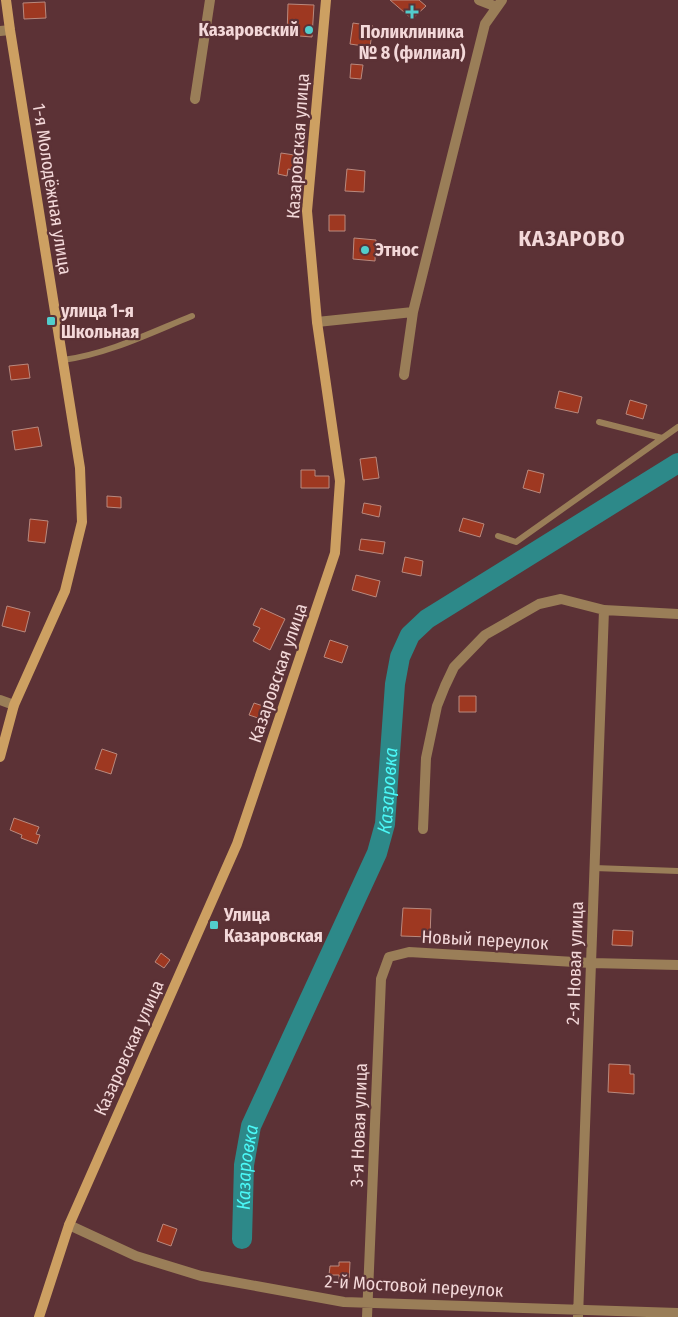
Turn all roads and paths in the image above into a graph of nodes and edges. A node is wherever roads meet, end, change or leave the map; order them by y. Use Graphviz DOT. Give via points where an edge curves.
graph roads {
  1 [pos="6,0"];
  2 [pos="210,0"];
  3 [pos="326,0"];
  4 [pos="479,0"];
  5 [pos="499,4"];
  6 [pos="5,30"];
  7 [pos="195,99"];
  8 [pos="413,312"];
  9 [pos="192,316"];
  10 [pos="317,322"];
  11 [pos="63,360"];
  12 [pos="404,375"];
  13 [pos="599,422"];
  14 [pos="678,428"];
  15 [pos="662,438"];
  16 [pos="498,536"];
  17 [pos="604,610"];
  18 [pos="678,614"];
  19 [pos="0,700"];
  20 [pos="14,705"];
  21 [pos="0,757"];
  22 [pos="423,829"];
  23 [pos="594,868"];
  24 [pos="678,872"];
  25 [pos="409,952"];
  26 [pos="591,962"];
  27 [pos="678,965"];
  28 [pos="69,1226"];
  29 [pos="368,1303"];
  30 [pos="578,1314"];
  31 [pos="678,1314"];
  32 [pos="39,1317"];
  33 [pos="367,1317"];
  1 -- 6 [label="street, 1-я Молодёжная улица"];
  2 -- 7 [label="street"];
  3 -- 10 [label="street, Казаровская улица" via="306,211"];
  4 -- 5 [label="street"];
  5 -- 8 [label="street" via="485,24"];
  6 -- 11 [label="street, 1-я Молодёжная улица"];
  8 -- 10 [label="street"];
  8 -- 12 [label="street"];
  9 -- 11 [label="lane" via="110,349"];
  10 -- 28 [label="street, Казаровская улица" via="340,481 335,553 237,844"];
  11 -- 20 [label="street, 1-я Молодёжная улица" via="80,468 82,522 64,591"];
  13 -- 15 [label="lane"];
  14 -- 15 [label="lane"];
  15 -- 16 [label="lane" via="516,542"];
  17 -- 18 [label="street"];
  17 -- 22 [label="street" via="561,600 539,604 485,635 454,667 437,706 426,758"];
  17 -- 23 [label="street, 2-я Новая улица"];
  19 -- 20 [label="street"];
  20 -- 21 [label="street, 1-я Молодёжная улица"];
  23 -- 24 [label="lane"];
  23 -- 26 [label="street, 2-я Новая улица"];
  25 -- 26 [label="street, Новый переулок"];
  25 -- 29 [label="street, 3-я Новая улица" via="389,957 381,979"];
  26 -- 27 [label="street, Новый переулок"];
  26 -- 30 [label="street, 2-я Новая улица"];
  28 -- 29 [label="street, 2-й Мостовой переулок" via="136,1256 201,1276 344,1302"];
  28 -- 32 [label="street, Казаровская улица"];
  29 -- 30 [label="street, 2-й Мостовой переулок"];
  29 -- 33 [label="street, 3-я Новая улица"];
  30 -- 31 [label="street, 2-й Мостовой переулок"];
}
